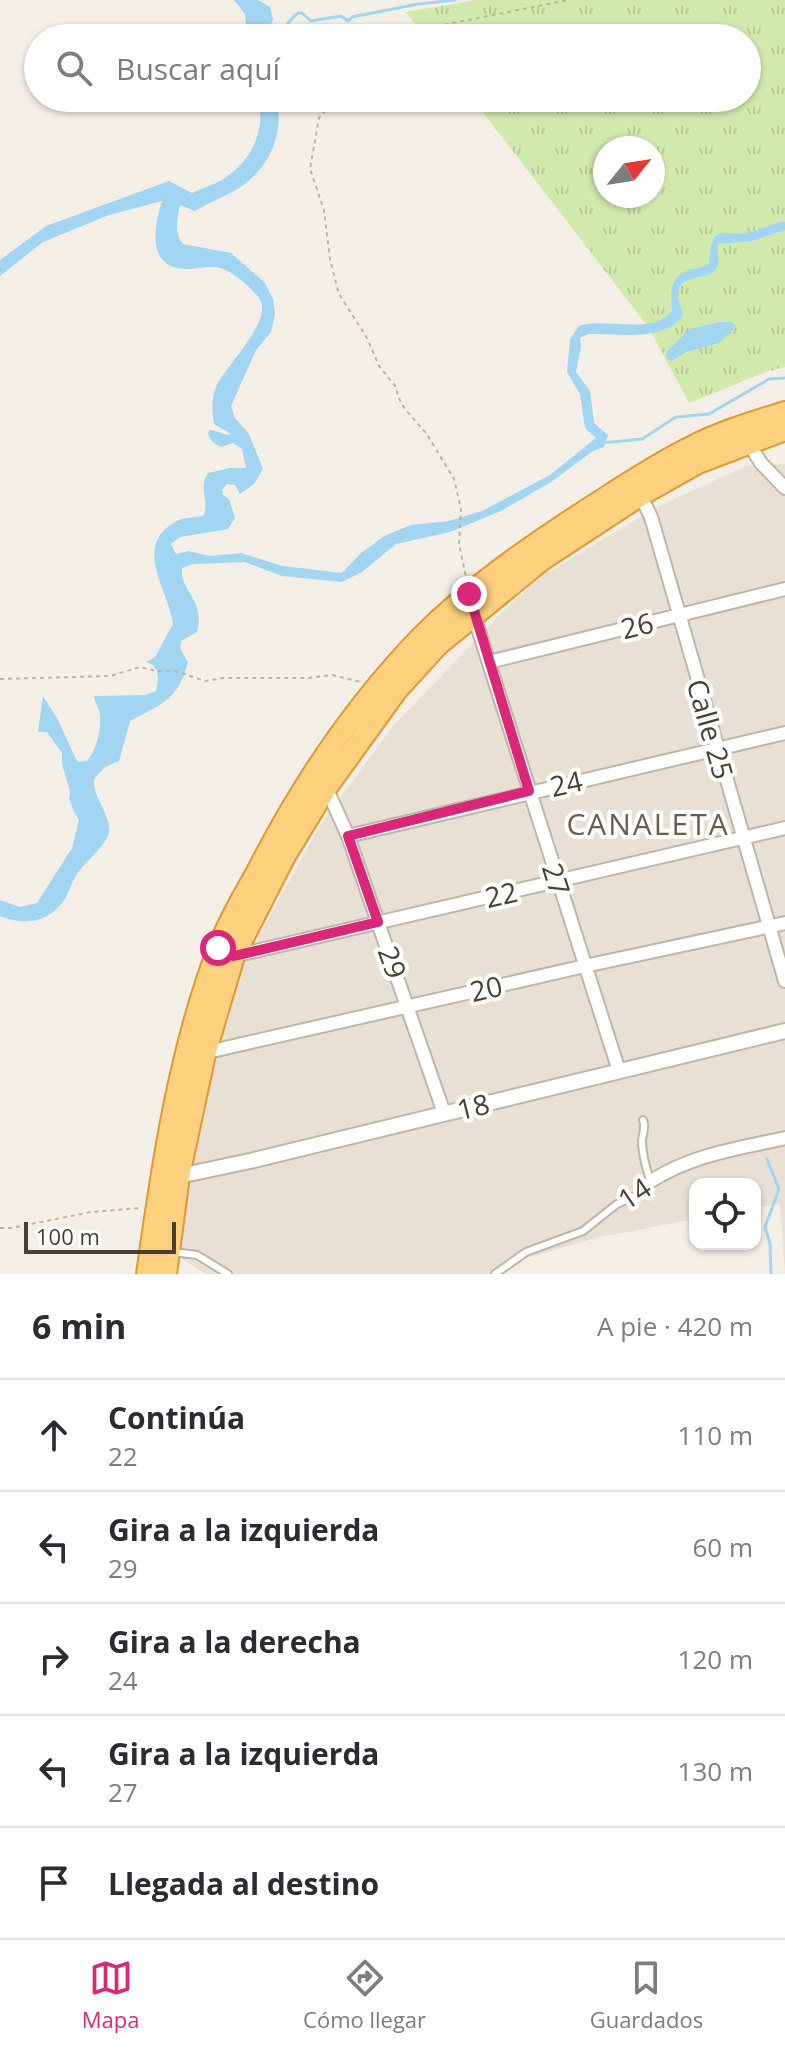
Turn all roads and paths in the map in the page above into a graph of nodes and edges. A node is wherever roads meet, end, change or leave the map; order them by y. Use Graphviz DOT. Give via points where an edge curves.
graph roads {
  1 [pos="568,0"];
  2 [pos="448,24"];
  3 [pos="324,112"];
  4 [pos="785,412"];
  5 [pos="785,430"];
  6 [pos="744,434"];
  7 [pos="636,488"];
  8 [pos="785,488"];
  9 [pos="785,589"];
  10 [pos="471,604"];
  11 [pos="679,615"];
  12 [pos="489,662"];
  13 [pos="0,679"];
  14 [pos="369,682"];
  15 [pos="785,733"];
  16 [pos="717,748"];
  17 [pos="320,781"];
  18 [pos="529,791"];
  19 [pos="785,828"];
  20 [pos="348,836"];
  21 [pos="742,837"];
  22 [pos="558,880"];
  23 [pos="378,922"];
  24 [pos="785,923"];
  25 [pos="769,927"];
  26 [pos="226,952"];
  27 [pos="585,966"];
  28 [pos="785,981"];
  29 [pos="408,1005"];
  30 [pos="785,1031"];
  31 [pos="197,1052"];
  32 [pos="619,1071"];
  33 [pos="444,1113"];
  34 [pos="643,1120"];
  35 [pos="785,1138"];
  36 [pos="170,1175"];
  37 [pos="651,1181"];
  38 [pos="150,1206"];
  39 [pos="0,1228"];
  40 [pos="168,1251"];
  41 [pos="147,1274"];
  42 [pos="166,1274"];
  43 [pos="228,1274"];
  44 [pos="495,1274"];
  1 -- 2 [label="path"];
  3 -- 10 [label="path" via="310,169 324,210 339,294 405,409 454,479"];
  4 -- 6 [label="highway"];
  5 -- 6 [label="highway"];
  6 -- 7 [label="highway" via="691,446"];
  6 -- 8 [label="street"];
  7 -- 10 [label="highway" via="528,549"];
  7 -- 11 [label="street, Calle 25" via="651,517"];
  9 -- 11 [label="street, 26"];
  10 -- 12 [label="street, 27"];
  10 -- 17 [label="highway" via="423,635 386,677"];
  11 -- 12 [label="street, 26"];
  11 -- 16 [label="street, Calle 25"];
  12 -- 18 [label="street, 27"];
  13 -- 14 [label="path" via="110,676 135,668 175,671 205,681 332,675"];
  15 -- 16 [label="street, 24"];
  16 -- 18 [label="street, 24"];
  16 -- 21 [label="street, Calle 25"];
  17 -- 20 [label="street, 29"];
  17 -- 26 [label="highway" via="273,841"];
  18 -- 20 [label="street, 24"];
  18 -- 22 [label="street, 27"];
  19 -- 21 [label="street, 22"];
  20 -- 23 [label="street, 29"];
  21 -- 22 [label="street, 22"];
  21 -- 25 [label="street, Calle 25"];
  22 -- 23 [label="street, 22"];
  22 -- 27 [label="street, 27"];
  23 -- 26 [label="street, 22"];
  23 -- 29 [label="street, 29"];
  24 -- 25 [label="street, 20"];
  25 -- 27 [label="street, 20"];
  25 -- 28 [label="street, Calle 25"];
  26 -- 31 [label="highway"];
  27 -- 29 [label="street, 20"];
  27 -- 32 [label="street, 27"];
  29 -- 31 [label="street, 20"];
  29 -- 33 [label="street, 29"];
  30 -- 32 [label="street, 18"];
  31 -- 36 [label="highway"];
  32 -- 33 [label="street, 18"];
  33 -- 36 [label="street, 18"];
  34 -- 37 [label="lane"];
  35 -- 37 [label="street, 14" via="677,1165"];
  36 -- 40 [label="highway"];
  36 -- 41 [label="highway"];
  37 -- 44 [label="lane, 14" via="644,1192 617,1204 583,1231 526,1252"];
  38 -- 39 [label="path"];
  40 -- 42 [label="highway"];
  40 -- 43 [label="lane" via="197,1255"];
}
